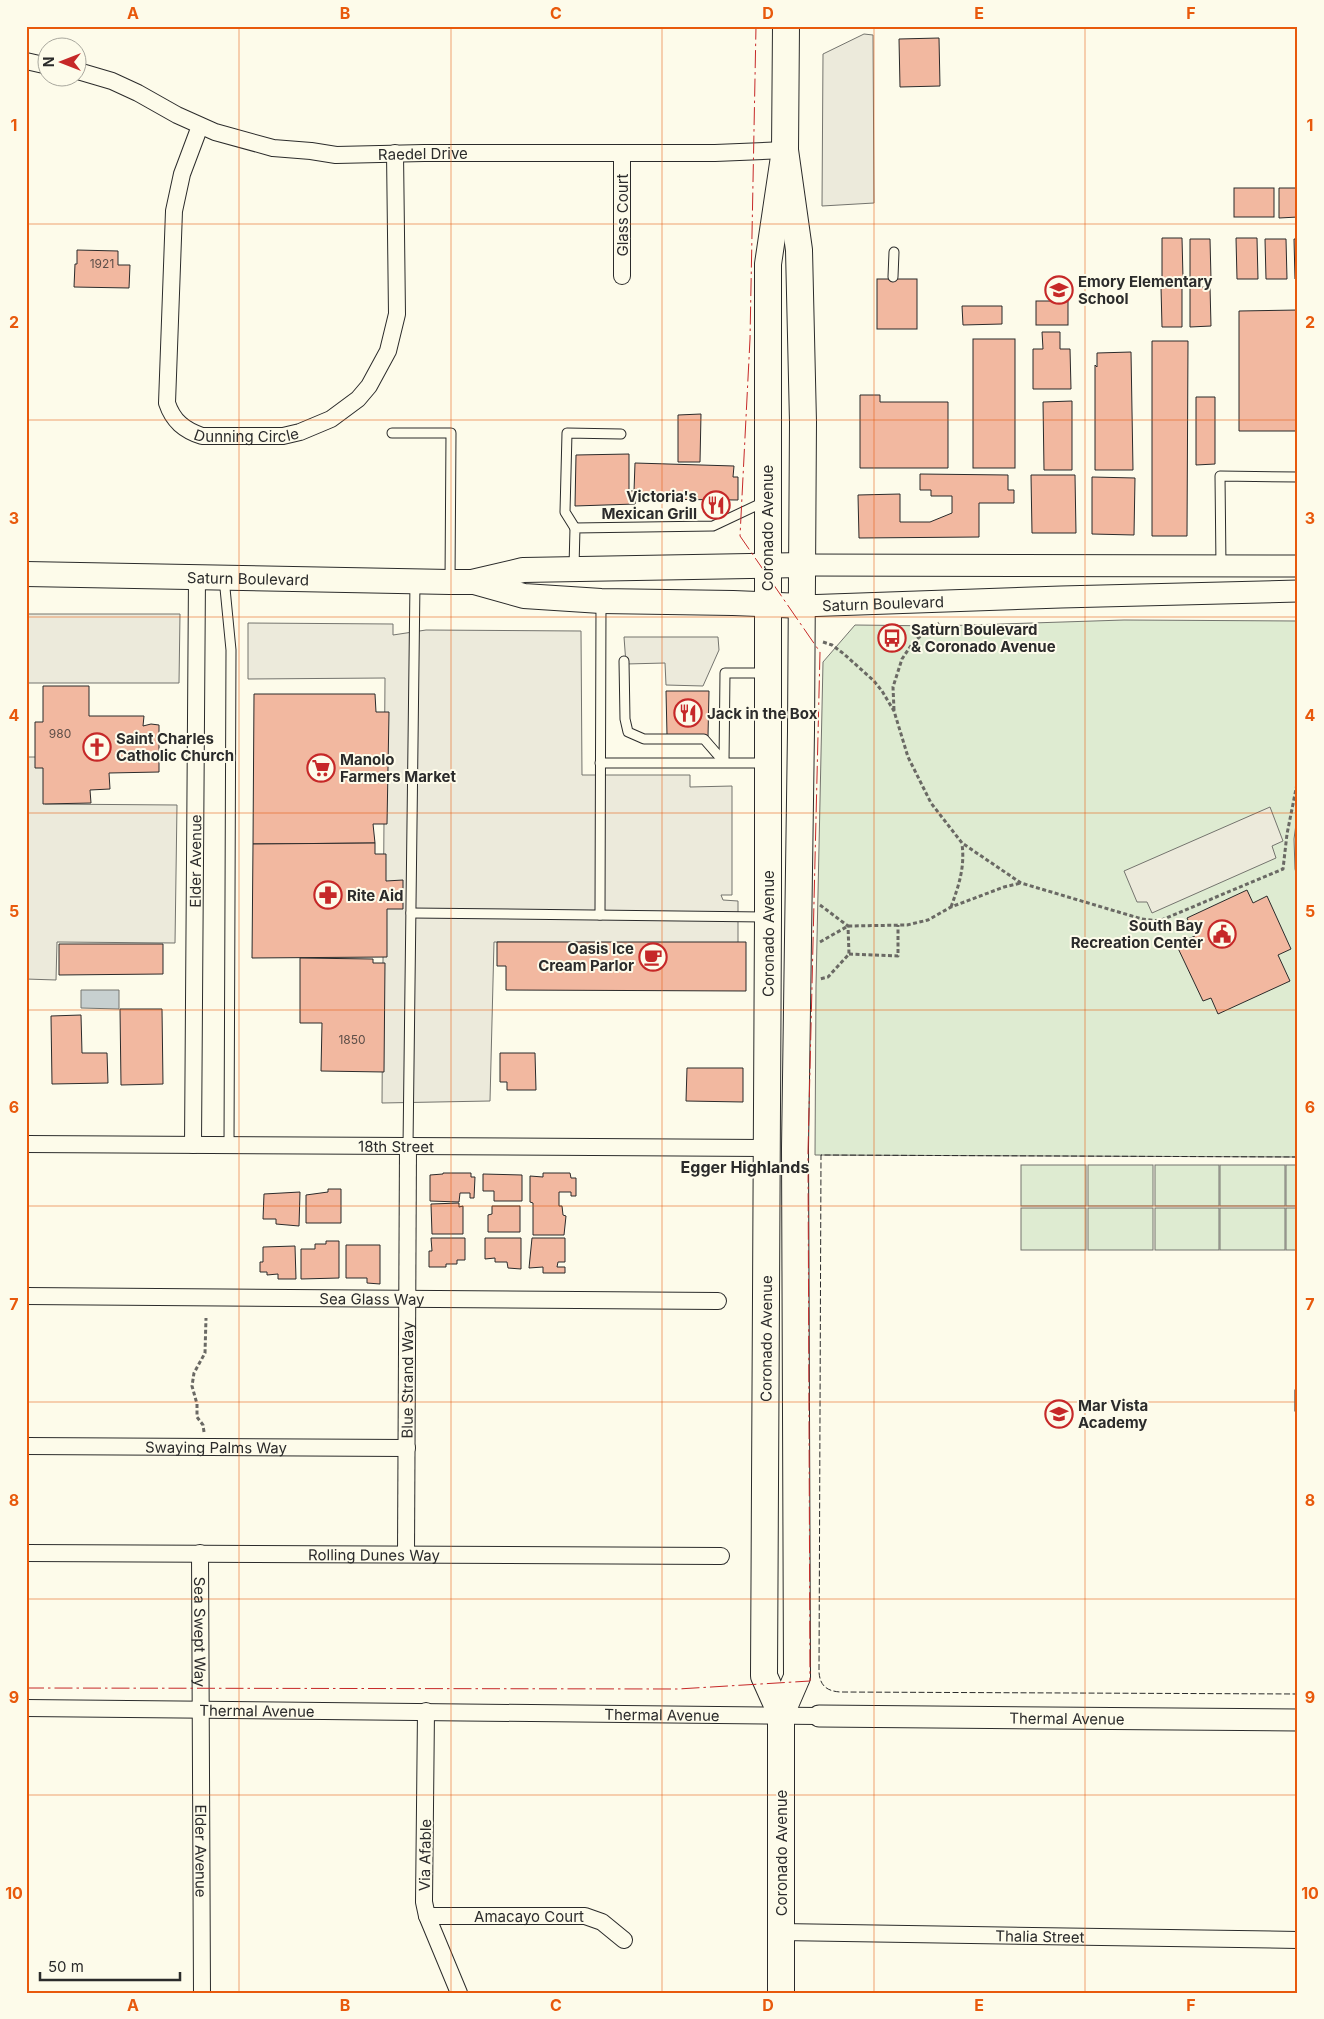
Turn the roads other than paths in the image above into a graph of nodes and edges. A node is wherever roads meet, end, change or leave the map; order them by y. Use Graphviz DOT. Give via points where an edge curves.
graph roads {
  1 [pos="786,26"];
  2 [pos="88,74"];
  3 [pos="200,126"];
  4 [pos="785,150"];
  5 [pos="395,154"];
  6 [pos="622,154"];
  7 [pos="894,252"];
  8 [pos="622,276"];
  9 [pos="893,277"];
  10 [pos="392,433"];
  11 [pos="621,434"];
  12 [pos="1298,477"];
  13 [pos="768,500"];
  14 [pos="575,528"];
  15 [pos="768,565"];
  16 [pos="803,565"];
  17 [pos="1221,566"];
  18 [pos="1298,566"];
  19 [pos="574,569"];
  20 [pos="26,574"];
  21 [pos="197,577"];
  22 [pos="224,577"];
  23 [pos="416,582"];
  24 [pos="461,582"];
  25 [pos="1298,591"];
  26 [pos="601,601"];
  27 [pos="767,604"];
  28 [pos="802,606"];
  29 [pos="624,661"];
  30 [pos="767,673"];
  31 [pos="724,762"];
  32 [pos="768,762"];
  33 [pos="600,763"];
  34 [pos="411,913"];
  35 [pos="600,915"];
  36 [pos="768,917"];
  37 [pos="26,1144"];
  38 [pos="193,1145"];
  39 [pos="229,1145"];
  40 [pos="408,1146"];
  41 [pos="766,1148"];
  42 [pos="795,1148"];
  43 [pos="26,1296"];
  44 [pos="407,1298"];
  45 [pos="718,1301"];
  46 [pos="26,1446"];
  47 [pos="407,1448"];
  48 [pos="26,1553"];
  49 [pos="200,1554"];
  50 [pos="406,1554"];
  51 [pos="721,1556"];
  52 [pos="26,1708"];
  53 [pos="201,1709"];
  54 [pos="426,1711"];
  55 [pos="781,1714"];
  56 [pos="819,1716"];
  57 [pos="1298,1720"];
  58 [pos="427,1916"];
  59 [pos="781,1932"];
  60 [pos="624,1940"];
  61 [pos="1298,1940"];
  62 [pos="202,1993"];
  63 [pos="459,1993"];
  64 [pos="781,1993"];
  1 -- 4 [label="main road, Coronado Avenue"];
  2 -- 3 [label="street, Raedel Drive" via="138,93"];
  3 -- 5 [label="street, Raedel Drive" via="244,142 273,148 336,155"];
  3 -- 5 [label="street, Dunning Circle" via="182,174 174,211 167,402 181,426 202,436 283,436 300,432 331,419 358,399 369,386 388,351 397,314"];
  4 -- 6 [label="street, Raedel Drive"];
  4 -- 13 [label="main road, Coronado Avenue" via="768,264"];
  4 -- 16 [label="main road, Coronado Avenue" via="799,250"];
  5 -- 6 [label="street, Raedel Drive"];
  6 -- 8 [label="street, Glass Court"];
  7 -- 9 [label="lane"];
  10 -- 24 [label="lane" via="451,433"];
  11 -- 14 [label="lane" via="567,434 565,512"];
  12 -- 17 [label="lane" via="1220,476"];
  13 -- 14 [label="lane" via="713,526"];
  13 -- 15 [label="main road, Coronado Avenue"];
  14 -- 19 [label="lane"];
  15 -- 16 [label="main road, Saturn Boulevard"];
  15 -- 19 [label="main road, Saturn Boulevard"];
  15 -- 27 [label="main road, Coronado Avenue"];
  16 -- 17 [label="street, Saturn Boulevard"];
  16 -- 28 [label="main road, Coronado Avenue"];
  17 -- 18 [label="street, Saturn Boulevard"];
  19 -- 24 [label="main road, Saturn Boulevard" via="523,570"];
  20 -- 21 [label="main road, Saturn Boulevard"];
  21 -- 22 [label="main road, Saturn Boulevard"];
  21 -- 38 [label="street, Elder Avenue"];
  22 -- 23 [label="main road, Saturn Boulevard"];
  22 -- 39 [label="lane" via="231,650"];
  23 -- 24 [label="main road, Saturn Boulevard"];
  23 -- 34 [label="lane"];
  24 -- 26 [label="main road, Saturn Boulevard" via="524,596"];
  25 -- 28 [label="street, Saturn Boulevard"];
  26 -- 27 [label="main road, Saturn Boulevard"];
  26 -- 33 [label="lane"];
  27 -- 28 [label="main road, Saturn Boulevard"];
  27 -- 30 [label="main road, Coronado Avenue"];
  28 -- 42 [label="main road, Coronado Avenue"];
  29 -- 31 [label="lane" via="628,732 644,739 704,739"];
  30 -- 31 [label="lane" via="725,673"];
  30 -- 32 [label="main road, Coronado Avenue"];
  31 -- 32 [label="lane"];
  31 -- 33 [label="lane"];
  32 -- 36 [label="main road, Coronado Avenue"];
  33 -- 35 [label="lane"];
  34 -- 35 [label="lane"];
  34 -- 40 [label="lane"];
  35 -- 36 [label="lane"];
  36 -- 41 [label="main road, Coronado Avenue"];
  37 -- 38 [label="street, 18th Street"];
  38 -- 39 [label="street, 18th Street"];
  39 -- 40 [label="street, 18th Street"];
  40 -- 41 [label="street, 18th Street"];
  40 -- 44 [label="street, Blue Strand Way"];
  41 -- 42 [label="main road"];
  41 -- 55 [label="main road, Coronado Avenue" via="764,1676"];
  42 -- 55 [label="main road, Coronado Avenue" via="797,1677"];
  43 -- 44 [label="street, Sea Glass Way"];
  44 -- 45 [label="street, Sea Glass Way"];
  44 -- 47 [label="street, Blue Strand Way"];
  46 -- 47 [label="street, Swaying Palms Way"];
  47 -- 50 [label="street, Blue Strand Way"];
  48 -- 49 [label="street, Rolling Dunes Way"];
  49 -- 50 [label="street, Rolling Dunes Way"];
  49 -- 53 [label="street, Sea Swept Way"];
  50 -- 51 [label="street, Rolling Dunes Way"];
  52 -- 53 [label="street, Thermal Avenue"];
  53 -- 54 [label="street, Thermal Avenue"];
  53 -- 62 [label="street, Elder Avenue"];
  54 -- 55 [label="street, Thermal Avenue"];
  54 -- 58 [label="street, Via Afable" via="424,1902"];
  55 -- 56 [label="street, Thermal Avenue"];
  55 -- 59 [label="main road, Coronado Avenue"];
  56 -- 57 [label="street, Thermal Avenue"];
  58 -- 60 [label="street, Amacayo Court" via="585,1916 602,1922"];
  58 -- 63 [label="street, Via Afable"];
  59 -- 61 [label="street, Thalia Street"];
  59 -- 64 [label="main road, Coronado Avenue"];
}
